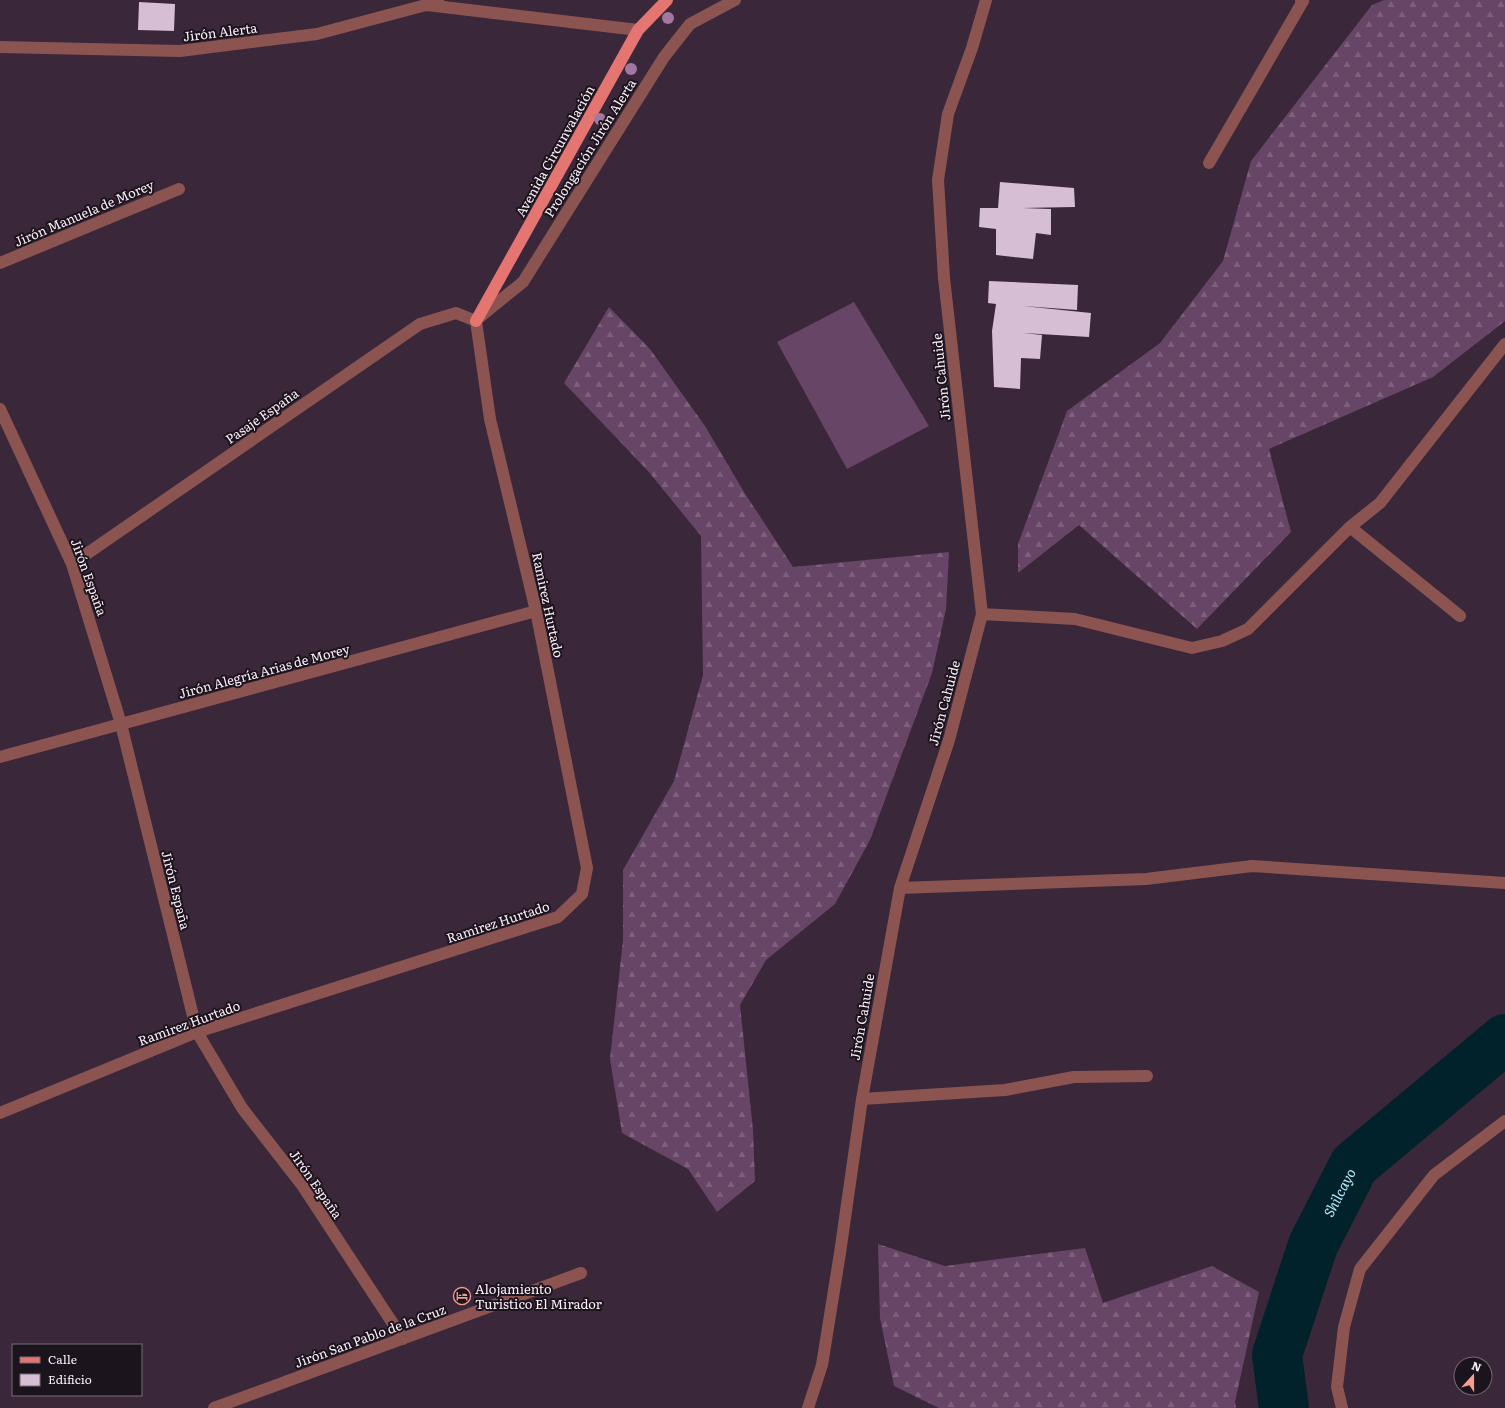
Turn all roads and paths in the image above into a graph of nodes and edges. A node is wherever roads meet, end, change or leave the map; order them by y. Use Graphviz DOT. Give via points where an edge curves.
graph roads {
  1 [pos="438,0"];
  2 [pos="667,0"];
  3 [pos="735,0"];
  4 [pos="986,0"];
  5 [pos="1303,0"];
  6 [pos="426,5"];
  7 [pos="638,30"];
  8 [pos="0,47"];
  9 [pos="1209,163"];
  10 [pos="179,189"];
  11 [pos="0,263"];
  12 [pos="476,321"];
  13 [pos="1505,344"];
  14 [pos="0,409"];
  15 [pos="1350,527"];
  16 [pos="72,564"];
  17 [pos="536,611"];
  18 [pos="982,614"];
  19 [pos="1460,616"];
  20 [pos="122,724"];
  21 [pos="0,757"];
  22 [pos="1505,883"];
  23 [pos="900,888"];
  24 [pos="197,1032"];
  25 [pos="1147,1076"];
  26 [pos="862,1099"];
  27 [pos="0,1113"];
  28 [pos="1505,1121"];
  29 [pos="581,1273"];
  30 [pos="403,1339"];
  31 [pos="214,1408"];
  32 [pos="808,1408"];
  33 [pos="1342,1408"];
  1 -- 6 [label="street, Jirón Alerta"];
  2 -- 7 [label="main road, Avenida Circunvalación"];
  3 -- 12 [label="street, Prolongación Jirón Alerta" via="690,24 681,35 664,57 523,282"];
  4 -- 18 [label="street, Jirón Cahuide" via="948,114 938,180 944,278"];
  5 -- 9 [label="street"];
  6 -- 7 [label="street"];
  6 -- 8 [label="street, Jirón Alerta" via="316,34 180,51"];
  7 -- 12 [label="main road, Avenida Circunvalación"];
  10 -- 11 [label="street, Jirón Manuela de Morey"];
  12 -- 16 [label="street, Pasaje España" via="456,313 420,324"];
  12 -- 17 [label="street, Ramirez Hurtado" via="490,419"];
  13 -- 15 [label="street" via="1380,503"];
  14 -- 16 [label="street, Jirón España"];
  15 -- 18 [label="street" via="1248,629 1222,641 1192,648 1075,619"];
  15 -- 19 [label="street"];
  16 -- 20 [label="street, Jirón España"];
  17 -- 20 [label="street, Jirón Alegría Arias de Morey"];
  17 -- 24 [label="street, Ramirez Hurtado" via="587,868 582,894 558,917"];
  18 -- 23 [label="street, Jirón Cahuide" via="948,740"];
  20 -- 21 [label="street, Jirón Alegría Arias de Morey"];
  20 -- 24 [label="street, Jirón España"];
  22 -- 23 [label="street" via="1252,866 1146,879"];
  23 -- 26 [label="street, Jirón Cahuide"];
  24 -- 27 [label="street, Ramirez Hurtado"];
  24 -- 30 [label="street, Jirón España" via="242,1108 302,1185"];
  25 -- 26 [label="street" via="1074,1077 1005,1090"];
  26 -- 32 [label="street, Jirón Cahuide" via="822,1365"];
  28 -- 33 [label="street" via="1434,1175 1360,1269 1344,1327 1338,1388"];
  29 -- 30 [label="street, Jirón San Pablo de la Cruz"];
  30 -- 31 [label="street, Jirón San Pablo de la Cruz"];
}
